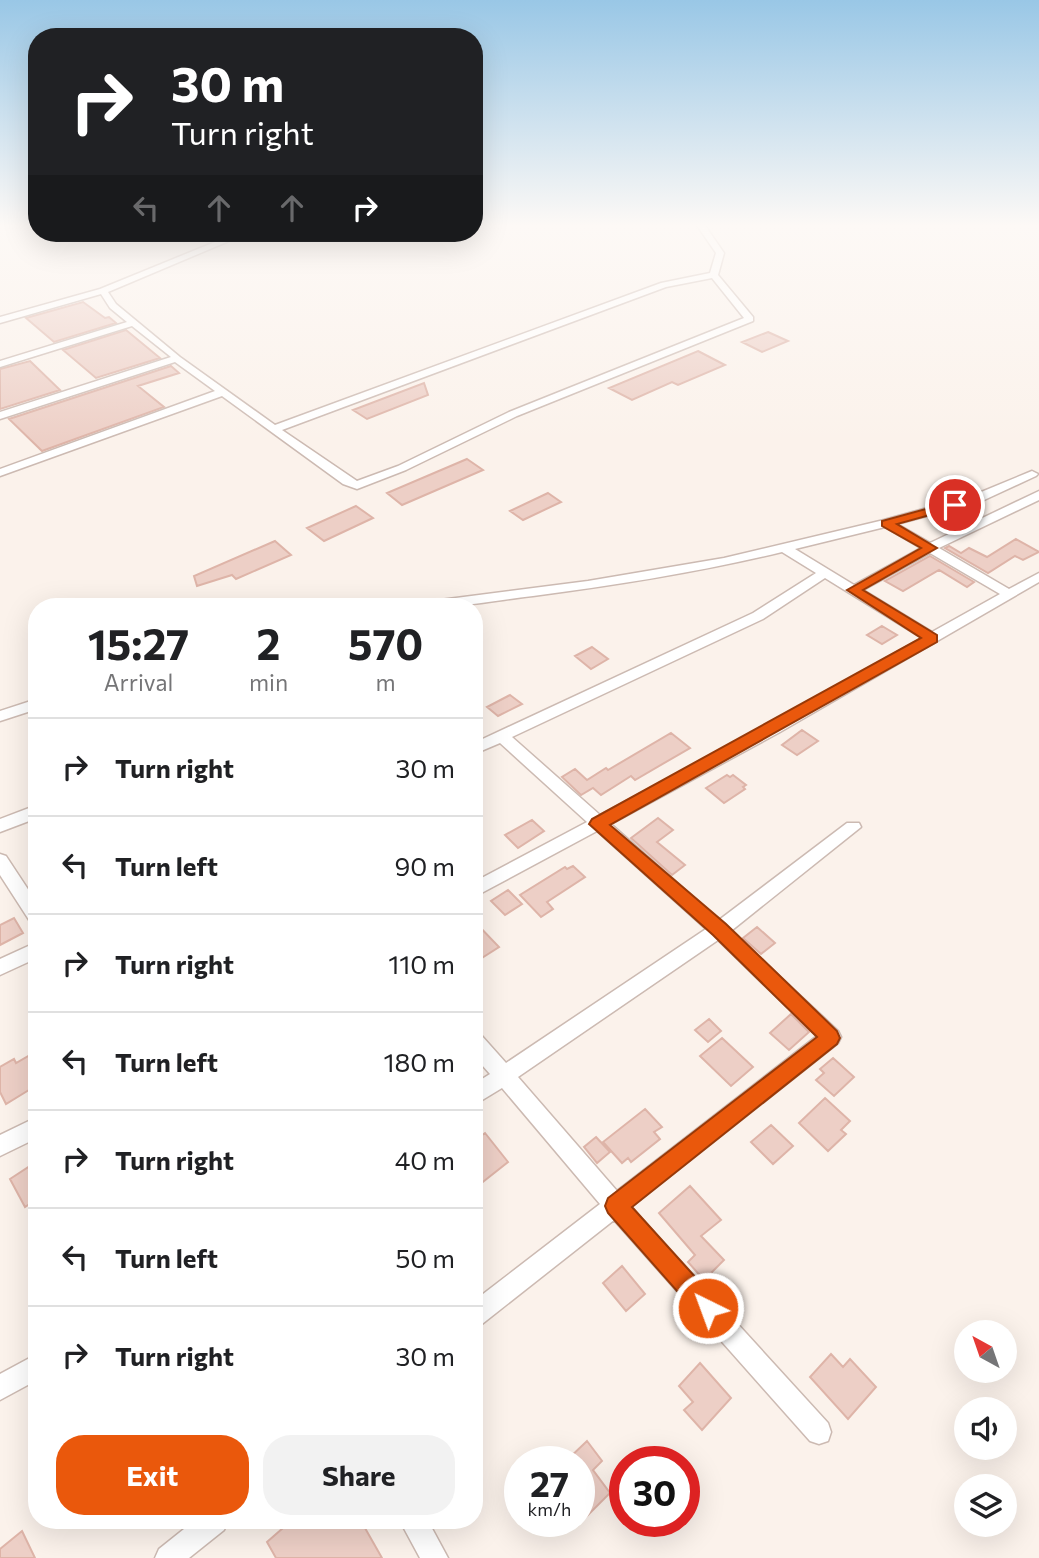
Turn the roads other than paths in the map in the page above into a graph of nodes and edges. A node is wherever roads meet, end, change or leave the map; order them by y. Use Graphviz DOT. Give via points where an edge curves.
graph roads {
  1 [pos="83,297"];
  2 [pos="107,297"];
  3 [pos="632,297"];
  4 [pos="732,297"];
  5 [pos="0,320"];
  6 [pos="132,323"];
  7 [pos="176,358"];
  8 [pos="0,363"];
  9 [pos="223,392"];
  10 [pos="0,416"];
  11 [pos="276,428"];
  12 [pos="0,473"];
  13 [pos="1032,474"];
  14 [pos="1039,495"];
  15 [pos="887,523"];
  16 [pos="783,547"];
  17 [pos="930,548"];
  18 [pos="825,573"];
  19 [pos="1039,577"];
  20 [pos="853,590"];
  21 [pos="1009,594"];
  22 [pos="483,599"];
  23 [pos="932,638"];
  24 [pos="28,707"];
  25 [pos="0,716"];
  26 [pos="501,736"];
  27 [pos="483,745"];
  28 [pos="28,815"];
  29 [pos="597,824"];
  30 [pos="0,826"];
  31 [pos="853,827"];
  32 [pos="0,861"];
  33 [pos="483,885"];
  34 [pos="28,904"];
  35 [pos="719,930"];
  36 [pos="28,954"];
  37 [pos="0,967"];
  38 [pos="483,1051"];
  39 [pos="505,1077"];
  40 [pos="483,1090"];
  41 [pos="28,1132"];
  42 [pos="0,1146"];
  43 [pos="616,1206"];
  44 [pos="483,1309"];
  45 [pos="28,1371"];
  46 [pos="0,1388"];
  47 [pos="818,1432"];
  48 [pos="205,1529"];
  49 [pos="418,1529"];
  50 [pos="168,1558"];
  51 [pos="435,1558"];
  1 -- 5 [label="street"];
  2 -- 6 [label="street"];
  3 -- 11 [label="street"];
  4 -- 11 [label="street" via="750,319 513,414 357,485"];
  6 -- 7 [label="street"];
  6 -- 8 [label="street"];
  7 -- 9 [label="street"];
  7 -- 10 [label="street"];
  9 -- 11 [label="street"];
  9 -- 12 [label="street"];
  13 -- 15 [label="street" via="978,498"];
  14 -- 17 [label="street"];
  15 -- 16 [label="street"];
  15 -- 17 [label="street"];
  16 -- 18 [label="street"];
  16 -- 22 [label="street" via="724,562"];
  17 -- 20 [label="street"];
  17 -- 21 [label="street"];
  18 -- 20 [label="street"];
  18 -- 26 [label="street" via="758,616"];
  19 -- 21 [label="street"];
  20 -- 23 [label="street"];
  21 -- 23 [label="street"];
  23 -- 29 [label="street"];
  24 -- 25 [label="street"];
  26 -- 27 [label="street"];
  26 -- 29 [label="street"];
  28 -- 30 [label="street"];
  29 -- 33 [label="street"];
  29 -- 35 [label="street"];
  31 -- 35 [label="street"];
  32 -- 34 [label="street"];
  35 -- 39 [label="street"];
  35 -- 43 [label="street" via="831,1038"];
  36 -- 37 [label="street"];
  38 -- 39 [label="street"];
  39 -- 40 [label="street"];
  39 -- 43 [label="street"];
  41 -- 42 [label="street"];
  43 -- 44 [label="street"];
  43 -- 47 [label="street"];
  45 -- 46 [label="street"];
  48 -- 50 [label="street"];
  49 -- 51 [label="street"];
}
